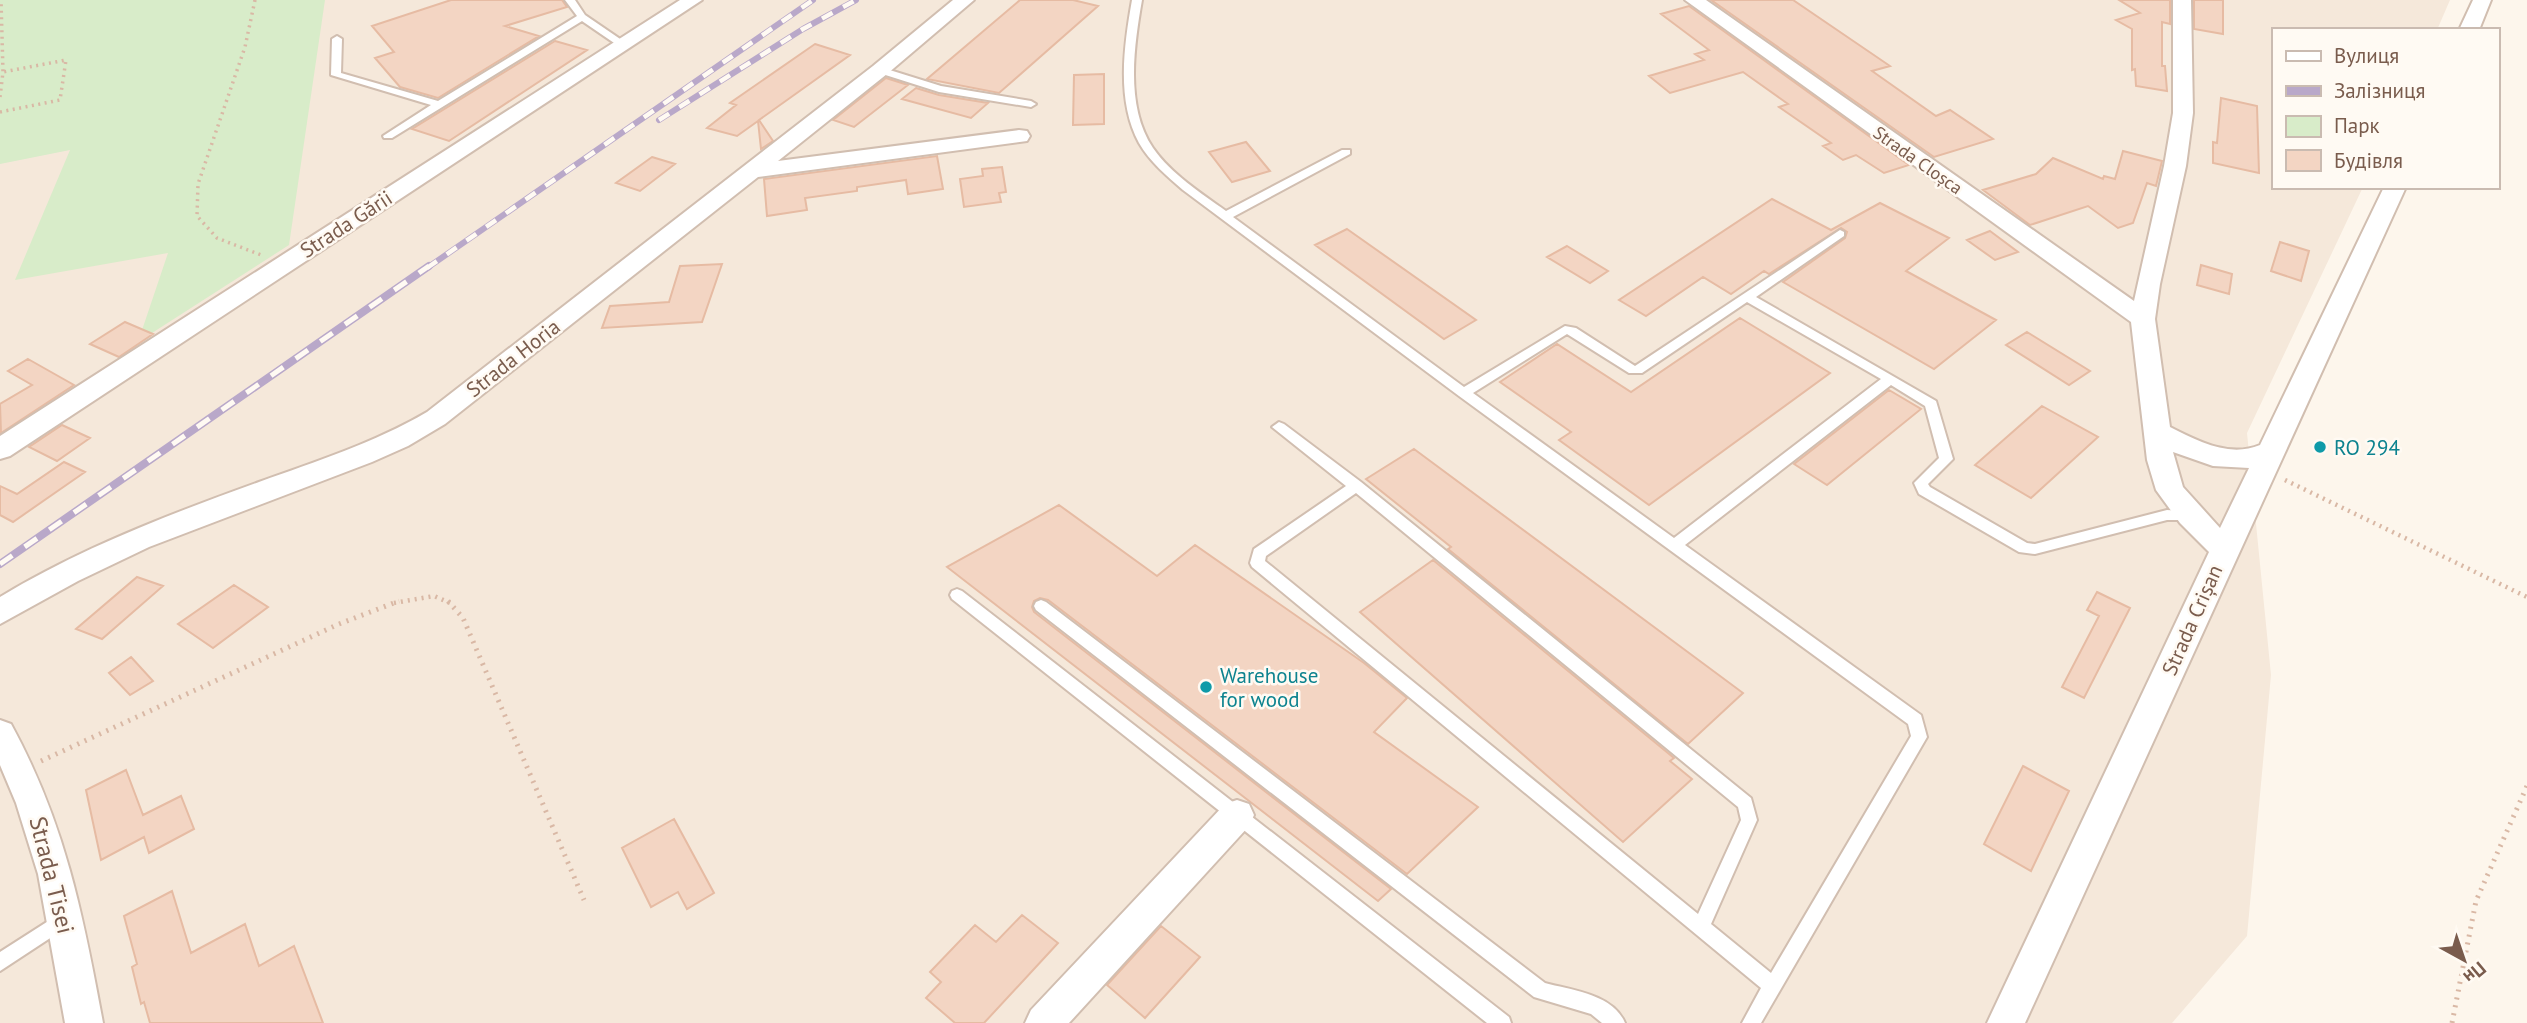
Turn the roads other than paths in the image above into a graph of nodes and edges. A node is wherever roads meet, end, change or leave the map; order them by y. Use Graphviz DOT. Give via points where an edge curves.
graph roads {
  1 [pos="570,0"];
  2 [pos="693,0"];
  3 [pos="965,0"];
  4 [pos="1137,0"];
  5 [pos="1695,0"];
  6 [pos="2182,0"];
  7 [pos="2482,0"];
  8 [pos="582,17"];
  9 [pos="2470,28"];
  10 [pos="337,39"];
  11 [pos="622,45"];
  12 [pos="880,70"];
  13 [pos="439,104"];
  14 [pos="1031,104"];
  15 [pos="388,136"];
  16 [pos="1019,136"];
  17 [pos="1346,152"];
  18 [pos="749,172"];
  19 [pos="2394,189"];
  20 [pos="1226,216"];
  21 [pos="1840,234"];
  22 [pos="1747,297"];
  23 [pos="2143,319"];
  24 [pos="1889,379"];
  25 [pos="1464,393"];
  26 [pos="1279,427"];
  27 [pos="2157,432"];
  28 [pos="0,449"];
  29 [pos="2267,461"];
  30 [pos="1356,486"];
  31 [pos="2190,516"];
  32 [pos="1674,546"];
  33 [pos="2224,550"];
  34 [pos="957,595"];
  35 [pos="1041,606"];
  36 [pos="0,612"];
  37 [pos="0,734"];
  38 [pos="1237,815"];
  39 [pos="65,918"];
  40 [pos="1701,927"];
  41 [pos="0,962"];
  42 [pos="1773,986"];
  43 [pos="84,1023"];
  44 [pos="1044,1023"];
  45 [pos="1502,1023"];
  46 [pos="1616,1023"];
  47 [pos="1751,1023"];
  48 [pos="2006,1023"];
  1 -- 8 [label="lane"];
  2 -- 11 [label="street, Strada Gării"];
  3 -- 12 [label="street, Strada Horia"];
  4 -- 20 [label="lane" via="1131,98 1141,136 1157,161"];
  5 -- 23 [label="street, Strada Cloșca"];
  6 -- 23 [label="street, Strada Crișan" via="2183,113"];
  7 -- 9 [label="street"];
  8 -- 11 [label="lane"];
  8 -- 13 [label="lane"];
  10 -- 13 [label="lane" via="336,75"];
  11 -- 28 [label="street, Strada Gării"];
  12 -- 14 [label="lane" via="939,89"];
  12 -- 18 [label="street, Strada Horia"];
  13 -- 15 [label="lane"];
  16 -- 18 [label="street"];
  17 -- 20 [label="lane"];
  18 -- 36 [label="street, Strada Horia" via="409,436 141,539 73,570"];
  19 -- 29 [label="street"];
  20 -- 25 [label="lane"];
  21 -- 22 [label="lane"];
  22 -- 24 [label="lane"];
  22 -- 25 [label="lane" via="1638,370 1565,330"];
  23 -- 27 [label="street, Strada Crișan"];
  24 -- 31 [label="lane" via="1931,404 1946,459 1922,483 1924,490 2024,548 2167,515"];
  24 -- 32 [label="lane"];
  25 -- 32 [label="lane"];
  26 -- 30 [label="lane"];
  27 -- 29 [label="street" via="2184,446 2240,462"];
  27 -- 31 [label="street, Strada Crișan" via="2170,490"];
  29 -- 33 [label="street"];
  30 -- 40 [label="lane" via="1745,803 1749,820"];
  30 -- 40 [label="lane" via="1259,553 1257,563"];
  31 -- 33 [label="street, Strada Crișan"];
  32 -- 42 [label="lane" via="1897,705 1915,720 1919,737"];
  33 -- 48 [label="street, Strada Crișan"];
  34 -- 38 [label="lane"];
  35 -- 46 [label="lane" via="1540,990 1595,1006"];
  37 -- 39 [label="street, Strada Tisei" via="22,770 48,841"];
  38 -- 44 [label="street"];
  38 -- 45 [label="lane"];
  39 -- 41 [label="lane"];
  39 -- 43 [label="street, Strada Tisei"];
  40 -- 42 [label="lane"];
  42 -- 47 [label="lane"];
}
